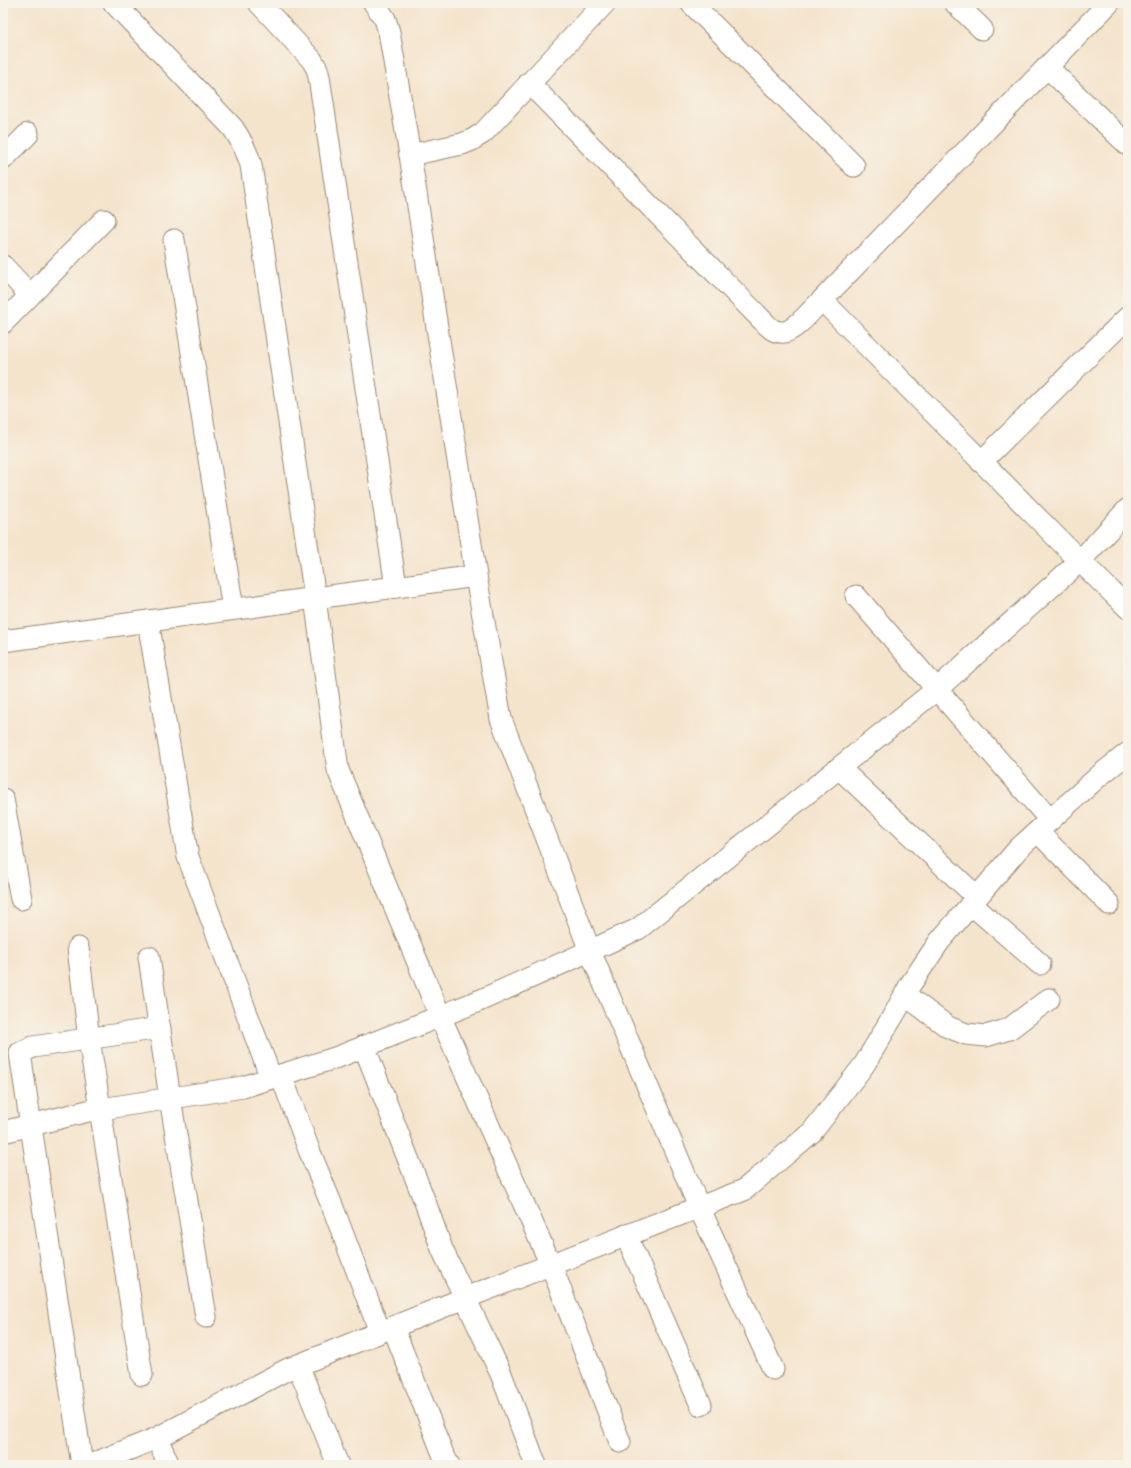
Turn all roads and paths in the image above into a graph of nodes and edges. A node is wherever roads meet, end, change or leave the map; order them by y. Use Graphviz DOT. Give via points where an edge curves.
graph roads {
  1 [pos="114,3"];
  2 [pos="259,3"];
  3 [pos="374,3"];
  4 [pos="605,3"];
  5 [pos="692,3"];
  6 [pos="955,3"];
  7 [pos="1109,3"];
  8 [pos="982,29"];
  9 [pos="1048,67"];
  10 [pos="529,83"];
  11 [pos="28,134"];
  12 [pos="1128,145"];
  13 [pos="410,155"];
  14 [pos="3,159"];
  15 [pos="854,166"];
  16 [pos="104,220"];
  17 [pos="174,240"];
  18 [pos="3,266"];
  19 [pos="30,295"];
  20 [pos="822,300"];
  21 [pos="1128,316"];
  22 [pos="3,323"];
  23 [pos="981,462"];
  24 [pos="1128,508"];
  25 [pos="1080,561"];
  26 [pos="476,576"];
  27 [pos="396,587"];
  28 [pos="856,596"];
  29 [pos="315,598"];
  30 [pos="1128,608"];
  31 [pos="234,609"];
  32 [pos="148,621"];
  33 [pos="3,641"];
  34 [pos="936,690"];
  35 [pos="1128,753"];
  36 [pos="839,768"];
  37 [pos="3,798"];
  38 [pos="1044,826"];
  39 [pos="21,899"];
  40 [pos="974,901"];
  41 [pos="1109,904"];
  42 [pos="78,948"];
  43 [pos="590,951"];
  44 [pos="149,957"];
  45 [pos="1040,964"];
  46 [pos="904,994"];
  47 [pos="1049,999"];
  48 [pos="440,1016"];
  49 [pos="160,1028"];
  50 [pos="89,1039"];
  51 [pos="364,1046"];
  52 [pos="276,1076"];
  53 [pos="170,1098"];
  54 [pos="100,1109"];
  55 [pos="31,1126"];
  56 [pos="3,1132"];
  57 [pos="699,1207"];
  58 [pos="626,1235"];
  59 [pos="551,1265"];
  60 [pos="465,1298"];
  61 [pos="206,1317"];
  62 [pos="387,1330"];
  63 [pos="298,1365"];
  64 [pos="773,1369"];
  65 [pos="142,1375"];
  66 [pos="700,1405"];
  67 [pos="157,1438"];
  68 [pos="620,1442"];
  69 [pos="82,1465"];
  70 [pos="90,1465"];
  71 [pos="169,1465"];
  72 [pos="338,1465"];
  73 [pos="449,1465"];
  74 [pos="536,1465"];
  1 -- 29 [label="street" via="233,128 247,152"];
  2 -- 27 [label="street" via="317,68"];
  3 -- 13 [label="street" via="385,19 389,32"];
  4 -- 10 [label="street"];
  5 -- 15 [label="street"];
  6 -- 8 [label="street"];
  7 -- 9 [label="street"];
  9 -- 12 [label="street"];
  9 -- 20 [label="street"];
  10 -- 13 [label="street" via="483,133 472,140"];
  10 -- 20 [label="street" via="773,330 784,332 795,327"];
  11 -- 14 [label="street"];
  13 -- 26 [label="street"];
  16 -- 19 [label="street"];
  17 -- 31 [label="street"];
  18 -- 19 [label="street"];
  19 -- 22 [label="street"];
  20 -- 23 [label="street"];
  21 -- 23 [label="street"];
  23 -- 25 [label="street"];
  24 -- 25 [label="street"];
  25 -- 30 [label="street"];
  25 -- 34 [label="street"];
  26 -- 27 [label="street"];
  26 -- 43 [label="street" via="501,719"];
  27 -- 29 [label="street"];
  28 -- 34 [label="street"];
  29 -- 31 [label="street"];
  29 -- 48 [label="street" via="338,770"];
  31 -- 32 [label="street"];
  32 -- 33 [label="street"];
  32 -- 52 [label="street" via="188,857"];
  34 -- 36 [label="street"];
  34 -- 38 [label="street"];
  35 -- 38 [label="street"];
  36 -- 40 [label="street"];
  36 -- 43 [label="street" via="638,929"];
  37 -- 39 [label="street"];
  38 -- 40 [label="street" via="1018,849"];
  38 -- 41 [label="street"];
  40 -- 45 [label="street"];
  40 -- 46 [label="street" via="939,942"];
  42 -- 50 [label="street"];
  43 -- 48 [label="street"];
  43 -- 57 [label="street"];
  44 -- 49 [label="street"];
  46 -- 47 [label="street" via="948,1027 966,1034 986,1036 1009,1029"];
  46 -- 57 [label="street" via="864,1064 812,1132 744,1190"];
  48 -- 51 [label="street"];
  48 -- 59 [label="street"];
  49 -- 50 [label="street"];
  49 -- 53 [label="street"];
  50 -- 54 [label="street"];
  50 -- 55 [label="street" via="33,1047 20,1053"];
  51 -- 52 [label="street" via="338,1057"];
  51 -- 60 [label="street" via="442,1249"];
  52 -- 53 [label="street" via="243,1087"];
  52 -- 62 [label="street"];
  53 -- 54 [label="street"];
  53 -- 61 [label="street"];
  54 -- 55 [label="street"];
  54 -- 65 [label="street"];
  55 -- 56 [label="street"];
  55 -- 69 [label="street"];
  57 -- 58 [label="street"];
  57 -- 64 [label="street"];
  58 -- 59 [label="street"];
  58 -- 66 [label="street"];
  59 -- 60 [label="street"];
  59 -- 68 [label="street"];
  60 -- 62 [label="street"];
  60 -- 74 [label="street" via="501,1374"];
  62 -- 63 [label="street"];
  62 -- 73 [label="street"];
  63 -- 67 [label="street"];
  63 -- 72 [label="street"];
  67 -- 70 [label="street"];
  67 -- 71 [label="street"];
}
